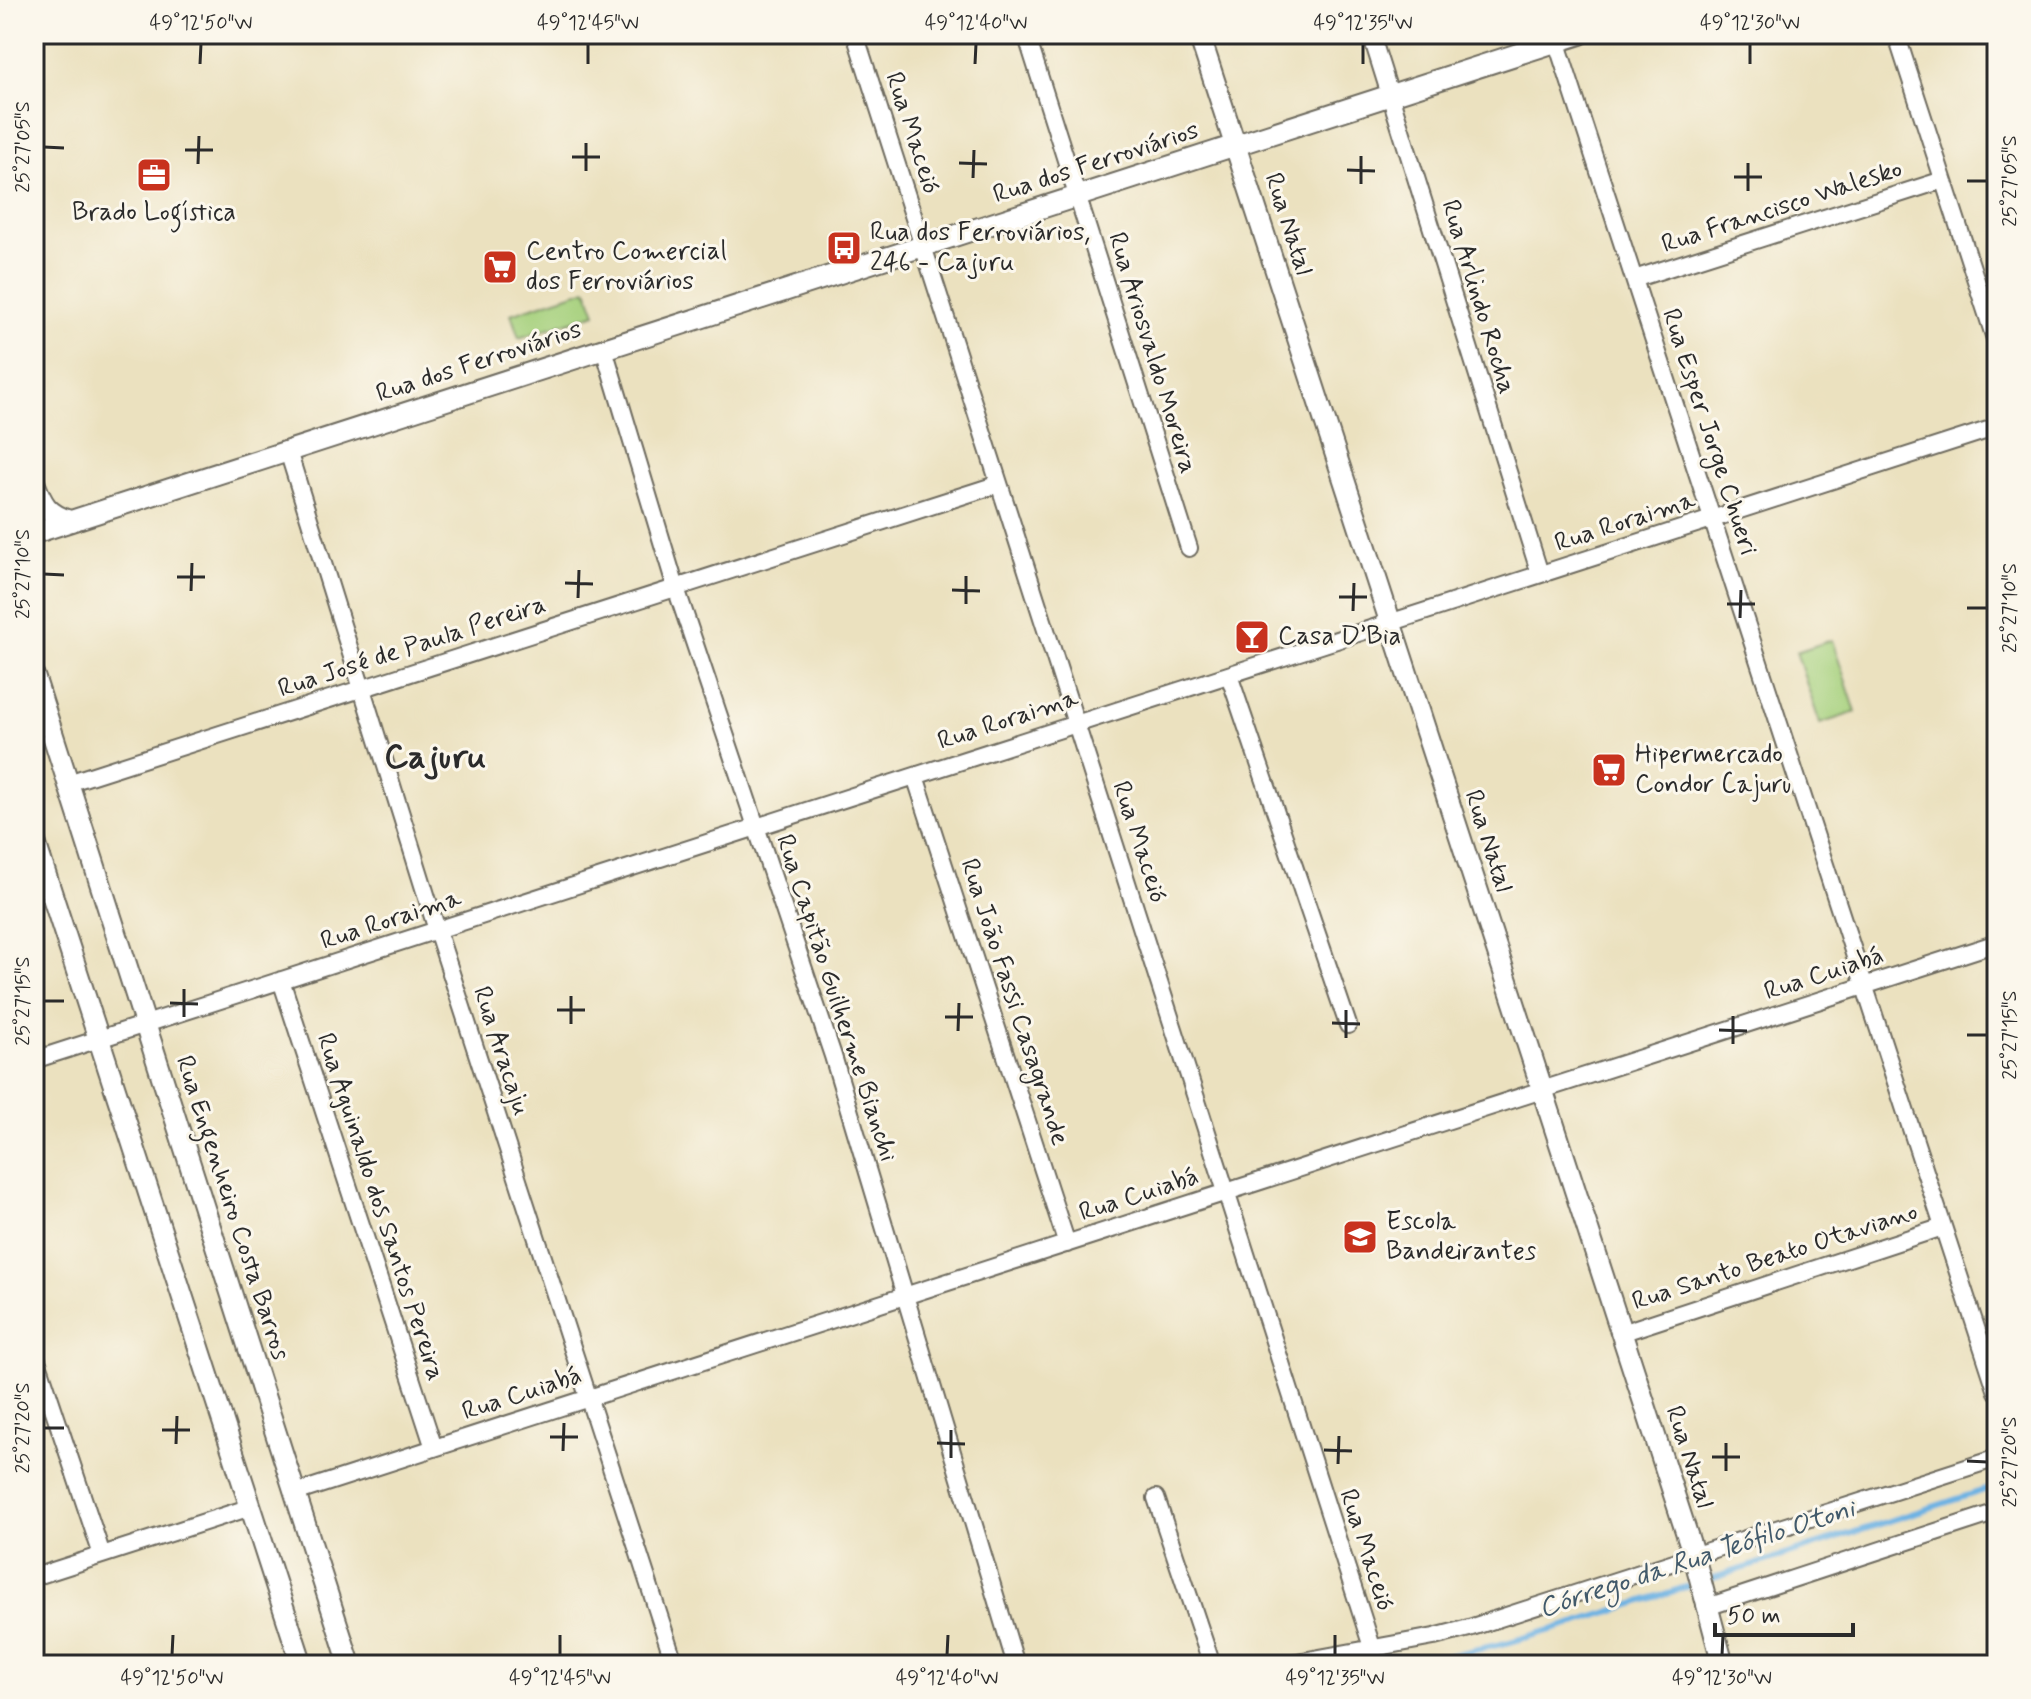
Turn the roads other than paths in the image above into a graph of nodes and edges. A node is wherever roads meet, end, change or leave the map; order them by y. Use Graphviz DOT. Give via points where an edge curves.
graph roads {
  1 [pos="855,34"];
  2 [pos="1026,34"];
  3 [pos="1199,34"];
  4 [pos="1371,34"];
  5 [pos="1580,34"];
  6 [pos="1896,34"];
  7 [pos="1555,38"];
  8 [pos="1390,95"];
  9 [pos="1235,145"];
  10 [pos="1943,180"];
  11 [pos="1078,196"];
  12 [pos="923,246"];
  13 [pos="1634,279"];
  14 [pos="1997,345"];
  15 [pos="604,349"];
  16 [pos="1997,427"];
  17 [pos="288,451"];
  18 [pos="34,482"];
  19 [pos="999,484"];
  20 [pos="1712,519"];
  21 [pos="70,521"];
  22 [pos="34,533"];
  23 [pos="1189,548"];
  24 [pos="1540,574"];
  25 [pos="676,588"];
  26 [pos="1390,622"];
  27 [pos="1229,675"];
  28 [pos="34,676"];
  29 [pos="361,689"];
  30 [pos="1076,724"];
  31 [pos="915,776"];
  32 [pos="68,783"];
  33 [pos="755,828"];
  34 [pos="34,839"];
  35 [pos="437,930"];
  36 [pos="1997,943"];
  37 [pos="281,980"];
  38 [pos="1865,986"];
  39 [pos="146,1024"];
  40 [pos="1348,1025"];
  41 [pos="100,1039"];
  42 [pos="34,1060"];
  43 [pos="1542,1090"];
  44 [pos="1226,1192"];
  45 [pos="1943,1227"];
  46 [pos="1067,1244"];
  47 [pos="906,1296"];
  48 [pos="1621,1333"];
  49 [pos="34,1351"];
  50 [pos="1997,1392"];
  51 [pos="587,1399"];
  52 [pos="434,1448"];
  53 [pos="1997,1458"];
  54 [pos="295,1493"];
  55 [pos="1156,1498"];
  56 [pos="251,1507"];
  57 [pos="1997,1512"];
  58 [pos="102,1555"];
  59 [pos="1694,1556"];
  60 [pos="34,1577"];
  61 [pos="1707,1607"];
  62 [pos="1372,1647"];
  63 [pos="302,1665"];
  64 [pos="350,1665"];
  65 [pos="675,1665"];
  66 [pos="1016,1665"];
  67 [pos="1212,1665"];
  68 [pos="1281,1665"];
  69 [pos="1374,1665"];
  70 [pos="1723,1665"];
  1 -- 12 [label="street, Rua Maceió"];
  2 -- 11 [label="street, Rua Ariosvaldo Moreira"];
  3 -- 9 [label="street, Rua Natal"];
  4 -- 8 [label="street, Rua Arlindo Rocha"];
  5 -- 7 [label="street, Rua dos Ferroviários"];
  6 -- 10 [label="street"];
  7 -- 8 [label="street, Rua dos Ferroviários"];
  7 -- 13 [label="street, Rua Esper Jorge Chueri"];
  8 -- 9 [label="street, Rua dos Ferroviários"];
  8 -- 24 [label="street, Rua Arlindo Rocha"];
  9 -- 11 [label="street, Rua dos Ferroviários"];
  9 -- 26 [label="street, Rua Natal"];
  10 -- 13 [label="street, Rua Francisco Walesko"];
  10 -- 14 [label="street"];
  11 -- 12 [label="street, Rua dos Ferroviários"];
  11 -- 23 [label="street, Rua Ariosvaldo Moreira"];
  12 -- 15 [label="street, Rua dos Ferroviários"];
  12 -- 19 [label="street, Rua Maceió"];
  13 -- 20 [label="street, Rua Esper Jorge Chueri"];
  15 -- 17 [label="street, Rua dos Ferroviários"];
  15 -- 25 [label="street, Rua Capitão Guilherme Bianchi"];
  16 -- 20 [label="street, Rua Roraima"];
  17 -- 21 [label="street, Rua dos Ferroviários"];
  17 -- 29 [label="street, Rua Aracaju"];
  18 -- 21 [label="street" via="47,512"];
  19 -- 25 [label="street, Rua José de Paula Pereira"];
  19 -- 30 [label="street, Rua Maceió"];
  20 -- 24 [label="street, Rua Roraima"];
  20 -- 38 [label="street, Rua Esper Jorge Chueri"];
  21 -- 22 [label="street, Rua dos Ferroviários"];
  24 -- 26 [label="street, Rua Roraima"];
  25 -- 29 [label="street, Rua José de Paula Pereira"];
  25 -- 33 [label="street, Rua Capitão Guilherme Bianchi"];
  26 -- 27 [label="street, Rua Roraima"];
  26 -- 43 [label="street, Rua Natal"];
  27 -- 30 [label="street, Rua Roraima"];
  27 -- 40 [label="street"];
  28 -- 32 [label="street, Rua Engenheiro Costa Barros"];
  29 -- 32 [label="street, Rua José de Paula Pereira"];
  29 -- 35 [label="street, Rua Aracaju"];
  30 -- 31 [label="street, Rua Roraima"];
  30 -- 44 [label="street, Rua Maceió"];
  31 -- 33 [label="street, Rua Roraima"];
  31 -- 46 [label="street, Rua João Fassi Casagrande"];
  32 -- 39 [label="street, Rua Engenheiro Costa Barros"];
  33 -- 35 [label="street, Rua Roraima"];
  33 -- 47 [label="street, Rua Capitão Guilherme Bianchi" via="833,1056"];
  34 -- 41 [label="street"];
  35 -- 37 [label="street, Rua Roraima"];
  35 -- 51 [label="street, Rua Aracaju"];
  36 -- 38 [label="street, Rua Cuiabá"];
  37 -- 39 [label="street, Rua Roraima"];
  37 -- 52 [label="street, Rua Aguinaldo dos Santos Pereira"];
  38 -- 43 [label="street, Rua Cuiabá"];
  38 -- 45 [label="street, Rua Esper Jorge Chueri"];
  39 -- 41 [label="street, Rua Roraima"];
  39 -- 54 [label="street, Rua Engenheiro Costa Barros"];
  41 -- 42 [label="street, Rua Roraima"];
  41 -- 56 [label="street"];
  43 -- 44 [label="street, Rua Cuiabá"];
  43 -- 48 [label="street, Rua Natal"];
  44 -- 46 [label="street, Rua Cuiabá"];
  44 -- 62 [label="street, Rua Maceió"];
  45 -- 48 [label="street, Rua Santo Beato Otaviano"];
  45 -- 50 [label="street, Rua Esper Jorge Chueri"];
  46 -- 47 [label="street, Rua Cuiabá"];
  47 -- 51 [label="street, Rua Cuiabá"];
  47 -- 66 [label="street, Rua Capitão Guilherme Bianchi"];
  48 -- 59 [label="street, Rua Natal"];
  49 -- 58 [label="street"];
  51 -- 52 [label="street, Rua Cuiabá"];
  51 -- 65 [label="street, Rua Aracaju"];
  52 -- 54 [label="street, Rua Cuiabá"];
  53 -- 59 [label="street"];
  54 -- 64 [label="street, Rua Engenheiro Costa Barros"];
  55 -- 67 [label="street"];
  56 -- 58 [label="street"];
  56 -- 63 [label="street"];
  57 -- 61 [label="street"];
  58 -- 60 [label="street"];
  59 -- 61 [label="street, Rua Natal"];
  59 -- 62 [label="street" via="1469,1628"];
  61 -- 70 [label="street, Rua Natal"];
  62 -- 68 [label="street"];
  62 -- 69 [label="street, Rua Maceió"];
}
